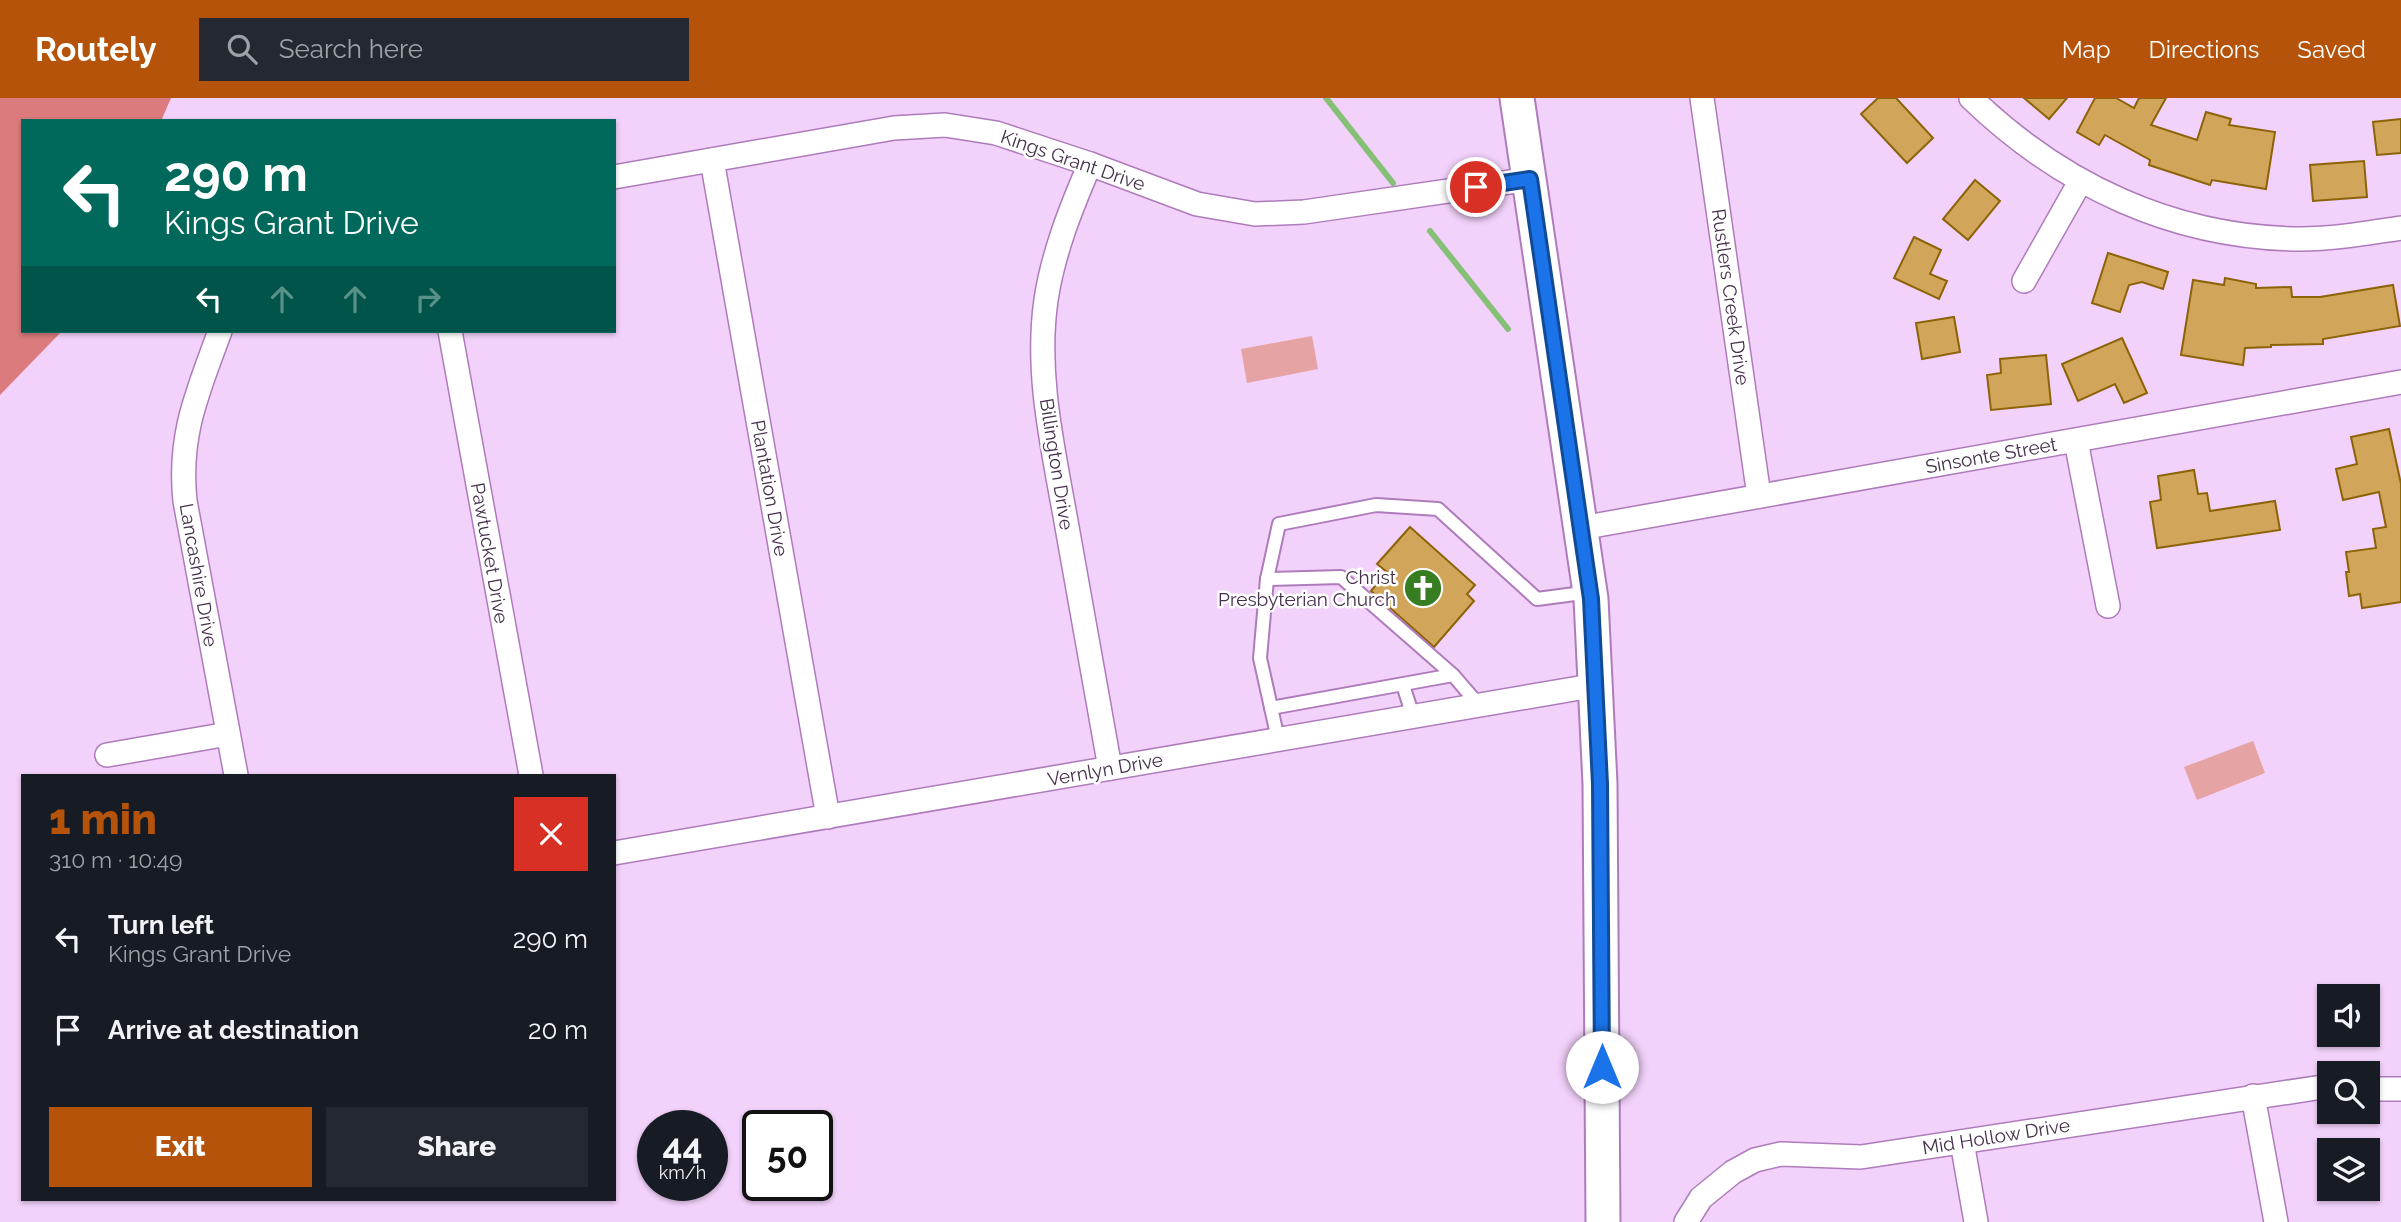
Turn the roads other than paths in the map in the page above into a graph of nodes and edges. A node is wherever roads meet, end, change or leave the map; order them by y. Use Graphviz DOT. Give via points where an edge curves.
graph roads {
  1 [pos="1517,98"];
  2 [pos="1702,98"];
  3 [pos="1971,98"];
  4 [pos="712,160"];
  5 [pos="1090,164"];
  6 [pos="616,177"];
  7 [pos="1530,179"];
  8 [pos="2080,182"];
  9 [pos="2401,228"];
  10 [pos="2024,281"];
  11 [pos="219,333"];
  12 [pos="450,333"];
  13 [pos="2401,382"];
  14 [pos="2076,441"];
  15 [pos="1759,496"];
  16 [pos="1581,528"];
  17 [pos="1267,579"];
  18 [pos="1590,592"];
  19 [pos="2108,606"];
  20 [pos="1453,676"];
  21 [pos="1404,685"];
  22 [pos="1597,685"];
  23 [pos="1478,704"];
  24 [pos="1271,708"];
  25 [pos="1413,716"];
  26 [pos="228,734"];
  27 [pos="1278,739"];
  28 [pos="107,755"];
  29 [pos="1111,768"];
  30 [pos="236,774"];
  31 [pos="531,774"];
  32 [pos="828,817"];
  33 [pos="616,853"];
  34 [pos="2317,1088"];
  35 [pos="2380,1089"];
  36 [pos="2401,1089"];
  37 [pos="2253,1096"];
  38 [pos="1962,1142"];
  39 [pos="1603,1222"];
  40 [pos="1686,1222"];
  41 [pos="1976,1222"];
  42 [pos="2276,1222"];
  1 -- 7 [label="main road"];
  2 -- 15 [label="street, Rustlers Creek Drive"];
  3 -- 8 [label="street" via="2000,126"];
  4 -- 5 [label="street, Kings Grant Drive" via="894,128 945,125 996,132"];
  4 -- 6 [label="street, Kings Grant Drive"];
  4 -- 32 [label="street, Plantation Drive"];
  5 -- 7 [label="street, Kings Grant Drive" via="1197,204 1255,214 1304,212"];
  5 -- 29 [label="street, Billington Drive" via="1056,252 1046,301 1043,354 1047,415"];
  7 -- 16 [label="main road"];
  8 -- 9 [label="street" via="2170,219 2254,236 2300,239"];
  8 -- 10 [label="street"];
  11 -- 26 [label="street, Lancashire Drive" via="189,416 182,471"];
  12 -- 31 [label="street, Pawtucket Drive"];
  13 -- 14 [label="street, Sinsonte Street"];
  14 -- 15 [label="street, Sinsonte Street"];
  14 -- 19 [label="street"];
  15 -- 16 [label="street, Sinsonte Street"];
  16 -- 18 [label="main road"];
  17 -- 18 [label="lane" via="1279,524 1376,505 1438,509 1537,599"];
  17 -- 20 [label="lane" via="1341,577"];
  17 -- 24 [label="lane" via="1260,658"];
  18 -- 22 [label="main road"];
  20 -- 21 [label="lane"];
  20 -- 23 [label="lane"];
  21 -- 24 [label="lane"];
  21 -- 25 [label="lane"];
  22 -- 23 [label="street, Vernlyn Drive"];
  22 -- 39 [label="main road"];
  23 -- 25 [label="street, Vernlyn Drive"];
  24 -- 27 [label="lane"];
  25 -- 27 [label="street, Vernlyn Drive"];
  26 -- 28 [label="street"];
  26 -- 30 [label="street, Lancashire Drive"];
  27 -- 29 [label="street, Vernlyn Drive"];
  29 -- 32 [label="street, Vernlyn Drive"];
  32 -- 33 [label="street, Vernlyn Drive"];
  34 -- 37 [label="street, Mid Hollow Drive"];
  35 -- 36 [label="street"];
  37 -- 38 [label="street, Mid Hollow Drive"];
  37 -- 42 [label="street"];
  38 -- 40 [label="street, Mid Hollow Drive" via="1861,1157 1781,1154 1755,1160 1701,1198"];
  38 -- 41 [label="street"];
}
